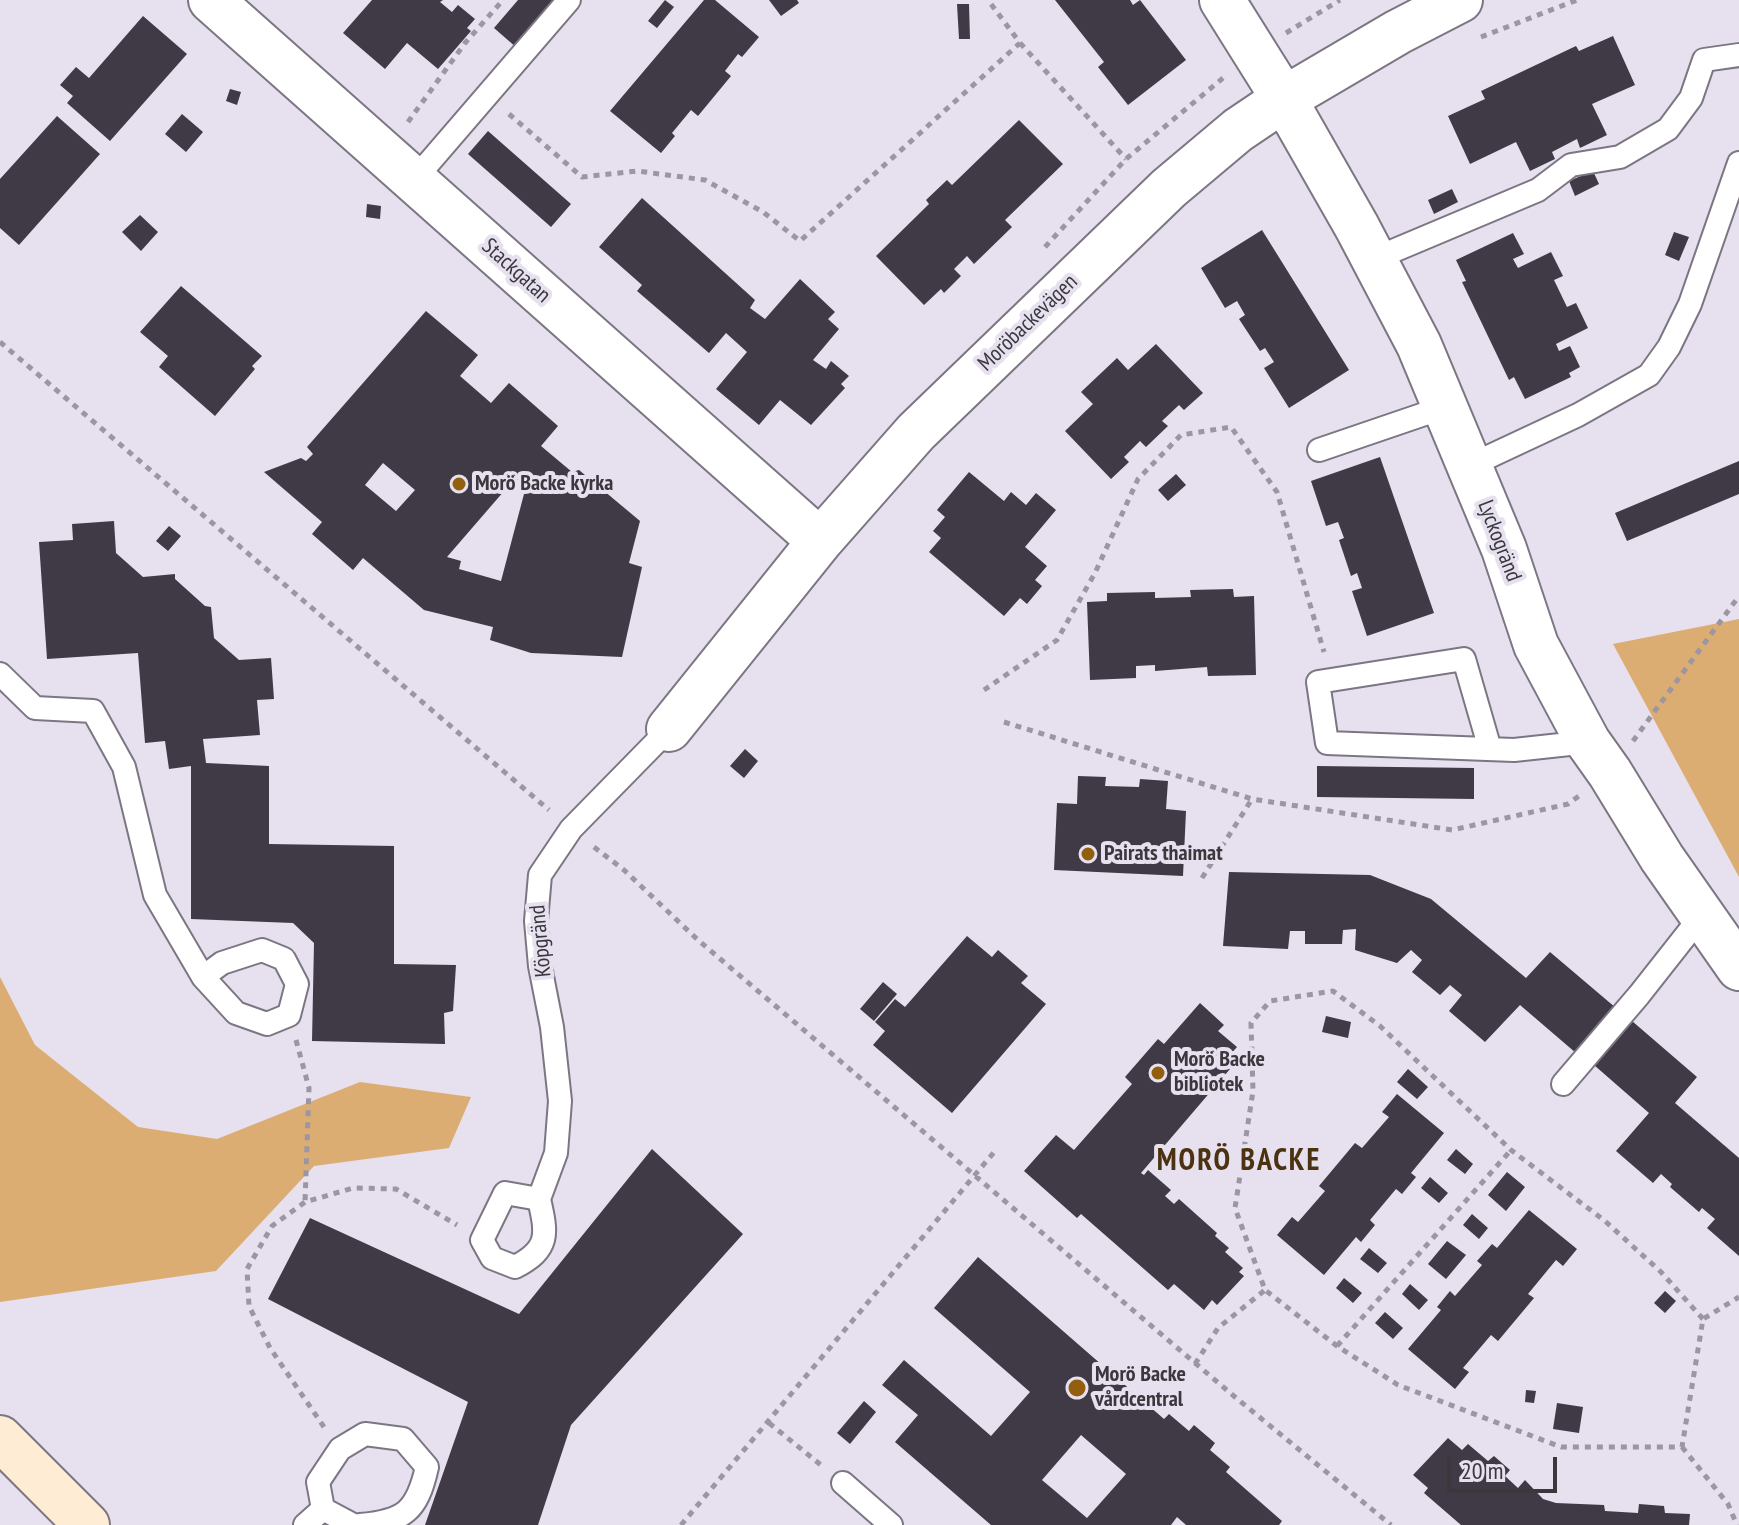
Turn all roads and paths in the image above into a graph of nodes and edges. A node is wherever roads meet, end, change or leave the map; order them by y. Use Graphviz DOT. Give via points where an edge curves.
graph roads {
  1 [pos="211,0"];
  2 [pos="503,0"];
  3 [pos="569,0"];
  4 [pos="988,0"];
  5 [pos="1222,0"];
  6 [pos="1340,0"];
  7 [pos="1460,0"];
  8 [pos="1020,43"];
  9 [pos="1254,53"];
  10 [pos="1739,55"];
  11 [pos="487,95"];
  12 [pos="1284,99"];
  13 [pos="1126,159"];
  14 [pos="1739,163"];
  15 [pos="399,167"];
  16 [pos="1374,259"];
  17 [pos="0,342"];
  18 [pos="1445,407"];
  19 [pos="1319,450"];
  20 [pos="1469,466"];
  21 [pos="820,541"];
  22 [pos="0,674"];
  23 [pos="1332,680"];
  24 [pos="984,690"];
  25 [pos="669,729"];
  26 [pos="1588,742"];
  27 [pos="1490,749"];
  28 [pos="1252,799"];
  29 [pos="571,829"];
  30 [pos="1202,878"];
  31 [pos="1702,915"];
  32 [pos="1739,968"];
  33 [pos="203,977"];
  34 [pos="289,1015"];
  35 [pos="1563,1084"];
  36 [pos="1511,1150"];
  37 [pos="995,1151"];
  38 [pos="975,1175"];
  39 [pos="539,1199"];
  40 [pos="305,1202"];
  41 [pos="482,1240"];
  42 [pos="1265,1290"];
  43 [pos="1739,1297"];
  44 [pos="1703,1319"];
  45 [pos="1337,1346"];
  46 [pos="1195,1364"];
  47 [pos="769,1423"];
  48 [pos="0,1438"];
  49 [pos="1682,1447"];
  50 [pos="340,1449"];
  51 [pos="843,1483"];
  52 [pos="323,1509"];
  53 [pos="87,1525"];
  54 [pos="305,1525"];
  55 [pos="353,1525"];
  56 [pos="360,1525"];
  57 [pos="681,1525"];
  58 [pos="891,1525"];
  59 [pos="1391,1525"];
  60 [pos="1737,1525"];
  1 -- 15 [label="street, Stackgatan"];
  2 -- 15 [label="path" via="465,43"];
  3 -- 11 [label="lane"];
  4 -- 8 [label="path"];
  5 -- 9 [label="street, Lyckogränd"];
  6 -- 9 [label="path"];
  7 -- 12 [label="street, Moröbackevägen"];
  8 -- 11 [label="path" via="800,241 763,212 705,180 637,171 582,177"];
  8 -- 13 [label="path"];
  9 -- 12 [label="street, Lyckogränd"];
  10 -- 16 [label="lane" via="1704,60 1691,98 1668,129 1620,157 1571,165 1538,190"];
  11 -- 15 [label="lane"];
  12 -- 16 [label="street, Lyckogränd"];
  12 -- 21 [label="street, Moröbackevägen" via="1169,188 1060,291 916,432"];
  14 -- 20 [label="lane" via="1690,304 1649,375"];
  15 -- 21 [label="street, Stackgatan"];
  16 -- 18 [label="street, Lyckogränd"];
  17 -- 29 [label="path"];
  18 -- 19 [label="lane"];
  18 -- 20 [label="street, Lyckogränd"];
  20 -- 26 [label="street, Lyckogränd" via="1536,645"];
  21 -- 25 [label="street, Moröbackevägen"];
  22 -- 33 [label="lane" via="35,708 93,711 124,767 155,895"];
  23 -- 24 [label="path" via="1277,492 1231,427 1181,435 1138,479 1057,640"];
  23 -- 27 [label="lane" via="1464,659"];
  23 -- 27 [label="lane" via="1318,682 1327,743"];
  25 -- 29 [label="lane, Köpgränd"];
  26 -- 27 [label="lane"];
  26 -- 31 [label="street, Lyckogränd"];
  28 -- 30 [label="path"];
  29 -- 38 [label="path"];
  29 -- 39 [label="lane, Köpgränd" via="540,875 537,899 540,966 560,1101 556,1153"];
  31 -- 32 [label="street, Lyckogränd"];
  31 -- 35 [label="lane"];
  33 -- 34 [label="lane" via="236,1013 267,1024"];
  33 -- 34 [label="lane" via="222,963 262,950 284,959 297,984"];
  34 -- 40 [label="path" via="309,1088"];
  36 -- 42 [label="path" via="1380,1026 1333,991 1270,1001 1251,1023 1253,1091 1235,1208"];
  36 -- 44 [label="path" via="1605,1221"];
  36 -- 45 [label="path"];
  37 -- 38 [label="path"];
  38 -- 46 [label="path"];
  38 -- 47 [label="path"];
  39 -- 41 [label="lane" via="505,1193"];
  39 -- 41 [label="lane" via="547,1232 536,1256 515,1267 492,1258"];
  40 -- 41 [label="path" via="353,1188 396,1189"];
  40 -- 50 [label="path" via="272,1226 247,1269 249,1306 270,1348"];
  42 -- 45 [label="path"];
  42 -- 46 [label="path" via="1218,1328"];
  43 -- 44 [label="path"];
  44 -- 49 [label="path"];
  45 -- 49 [label="path" via="1398,1385 1561,1447"];
  46 -- 59 [label="path"];
  47 -- 51 [label="path"];
  47 -- 57 [label="path"];
  48 -- 53 [label="street"];
  49 -- 60 [label="path" via="1728,1504"];
  50 -- 52 [label="lane" via="318,1482"];
  50 -- 56 [label="lane" via="365,1434 403,1439 427,1467 420,1498 391,1522"];
  51 -- 58 [label="lane"];
  52 -- 54 [label="lane"];
  52 -- 55 [label="lane"];
}
